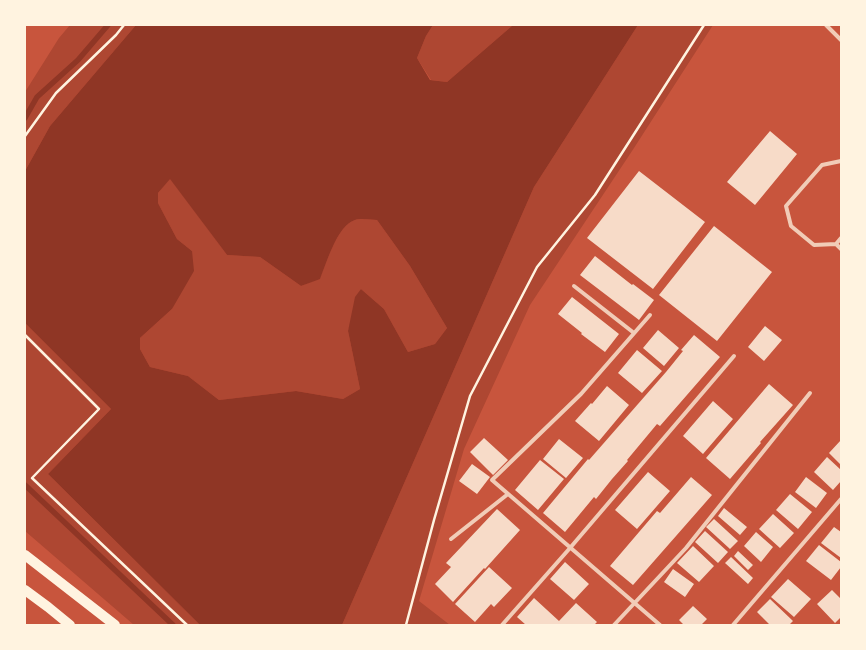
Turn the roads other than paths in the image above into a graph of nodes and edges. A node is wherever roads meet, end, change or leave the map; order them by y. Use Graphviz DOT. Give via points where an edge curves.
graph roads {
  1 [pos="826,25"];
  2 [pos="841,40"];
  3 [pos="841,161"];
  4 [pos="841,238"];
  5 [pos="836,244"];
  6 [pos="841,249"];
  7 [pos="574,286"];
  8 [pos="650,315"];
  9 [pos="634,333"];
  10 [pos="734,356"];
  11 [pos="810,393"];
  12 [pos="508,494"];
  13 [pos="841,499"];
  14 [pos="451,539"];
  15 [pos="570,548"];
  16 [pos="25,555"];
  17 [pos="25,590"];
  18 [pos="634,603"];
  19 [pos="70,625"];
  20 [pos="115,625"];
  21 [pos="502,625"];
  22 [pos="614,625"];
  23 [pos="660,625"];
  24 [pos="733,625"];
  1 -- 2 [label="street"];
  3 -- 5 [label="street" via="822,165 786,206 791,226 814,246"];
  4 -- 5 [label="street"];
  5 -- 6 [label="street"];
  7 -- 9 [label="street"];
  8 -- 9 [label="street"];
  9 -- 12 [label="street" via="581,394 492,480"];
  10 -- 15 [label="street"];
  11 -- 18 [label="street" via="686,548"];
  12 -- 14 [label="street"];
  12 -- 15 [label="street"];
  13 -- 24 [label="street"];
  15 -- 18 [label="street"];
  15 -- 21 [label="street"];
  16 -- 20 [label="main road"];
  17 -- 19 [label="main road"];
  18 -- 22 [label="street"];
  18 -- 23 [label="street"];
}
